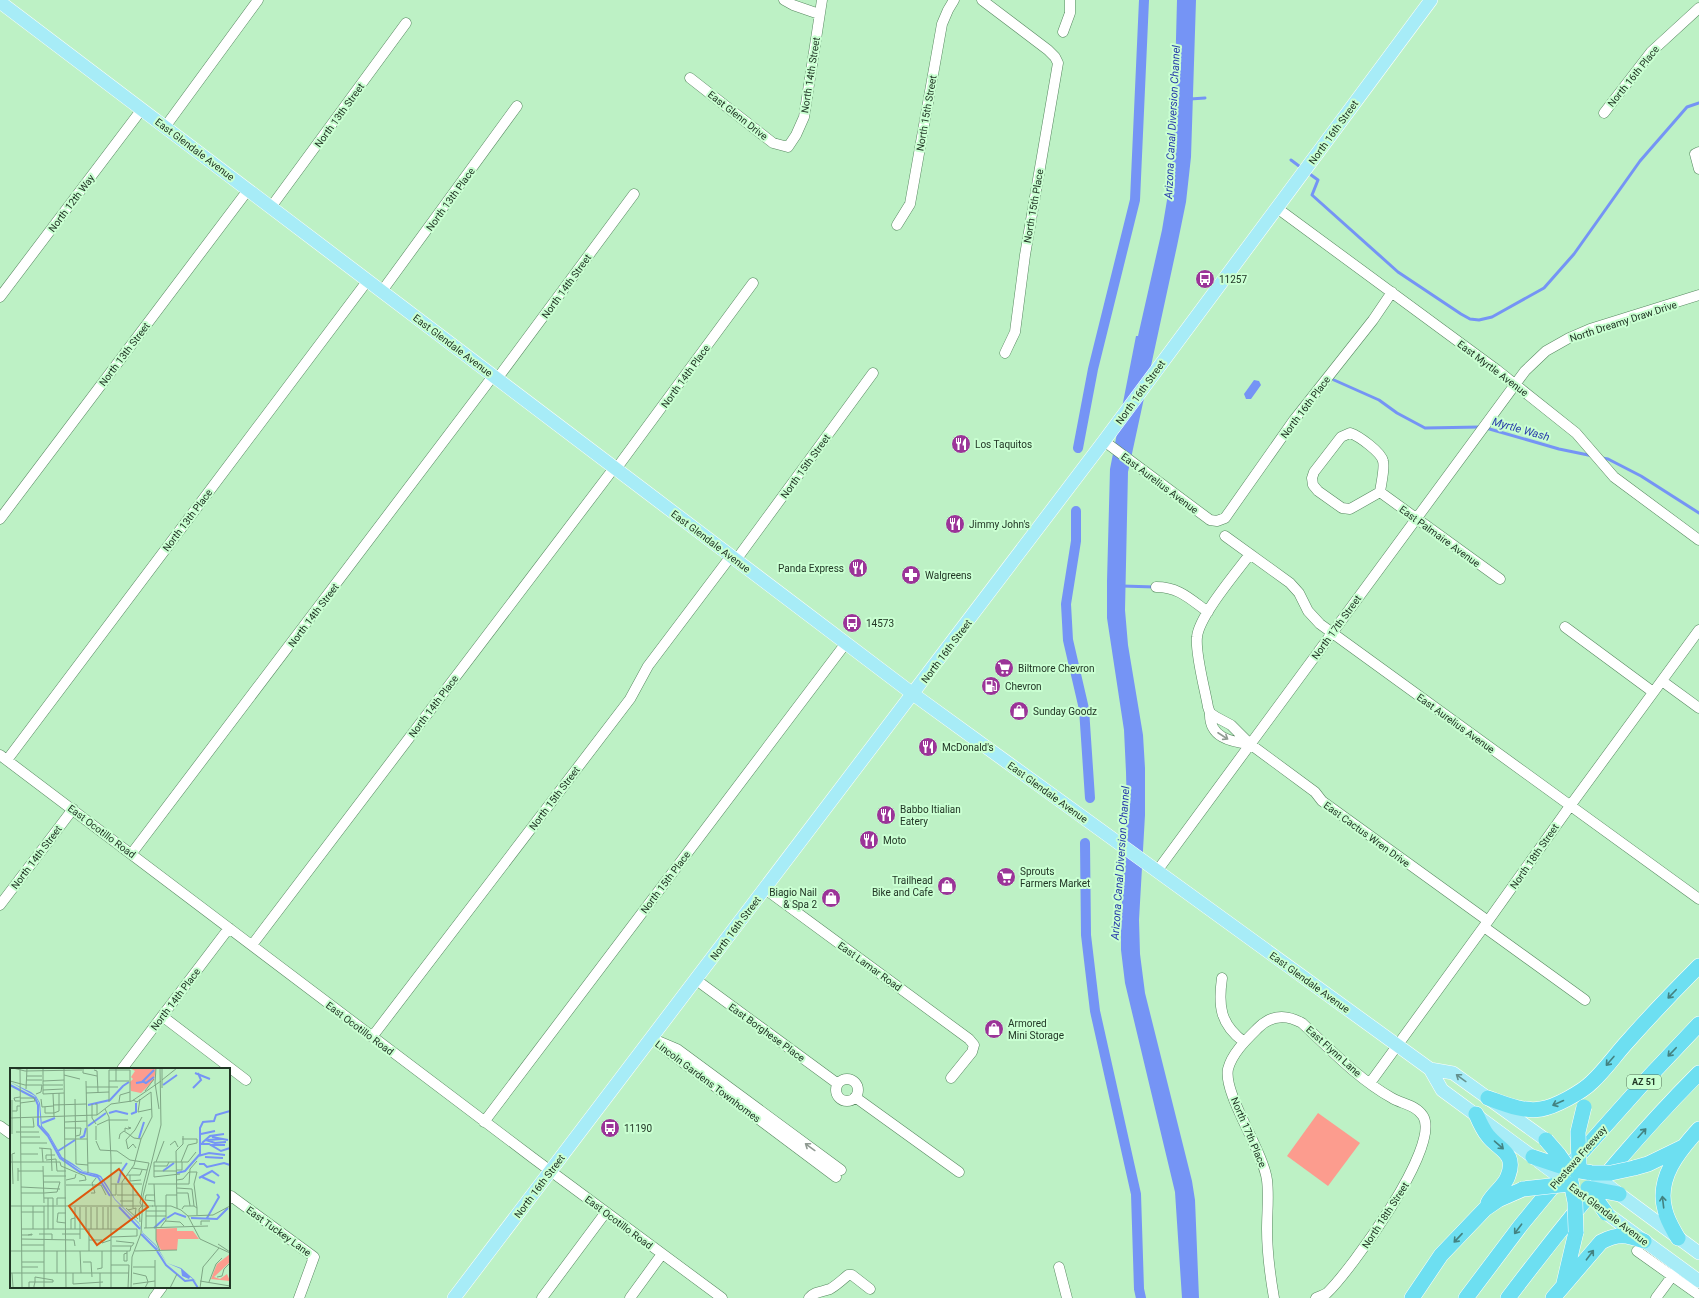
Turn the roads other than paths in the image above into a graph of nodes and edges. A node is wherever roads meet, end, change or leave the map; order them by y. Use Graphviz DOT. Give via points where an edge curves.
graph roads {
  1 [pos="258,0"];
  2 [pos="784,0"];
  3 [pos="822,0"];
  4 [pos="954,0"];
  5 [pos="982,0"];
  6 [pos="1070,0"];
  7 [pos="1431,0"];
  8 [pos="0,2"];
  9 [pos="1699,8"];
  10 [pos="819,14"];
  11 [pos="406,23"];
  12 [pos="1064,32"];
  13 [pos="690,78"];
  14 [pos="517,106"];
  15 [pos="142,109"];
  16 [pos="1604,114"];
  17 [pos="166,127"];
  18 [pos="788,147"];
  19 [pos="1699,152"];
  20 [pos="1699,169"];
  21 [pos="248,190"];
  22 [pos="634,194"];
  23 [pos="271,207"];
  24 [pos="1277,208"];
  25 [pos="897,225"];
  26 [pos="368,280"];
  27 [pos="753,283"];
  28 [pos="382,291"];
  29 [pos="1392,292"];
  30 [pos="1699,295"];
  31 [pos="0,297"];
  32 [pos="1005,353"];
  33 [pos="873,373"];
  34 [pos="495,377"];
  35 [pos="1515,384"];
  36 [pos="1101,445"];
  37 [pos="615,469"];
  38 [pos="1380,492"];
  39 [pos="0,518"];
  40 [pos="1416,518"];
  41 [pos="1217,521"];
  42 [pos="1225,536"];
  43 [pos="1699,540"];
  44 [pos="1250,554"];
  45 [pos="734,558"];
  46 [pos="1500,579"];
  47 [pos="1156,587"];
  48 [pos="1208,612"];
  49 [pos="1565,627"];
  50 [pos="1699,630"];
  51 [pos="1332,633"];
  52 [pos="846,643"];
  53 [pos="1662,681"];
  54 [pos="1653,692"];
  55 [pos="913,694"];
  56 [pos="1699,708"];
  57 [pos="1250,744"];
  58 [pos="3,757"];
  59 [pos="1570,806"];
  60 [pos="73,809"];
  61 [pos="132,853"];
  62 [pos="1157,871"];
  63 [pos="765,889"];
  64 [pos="1699,899"];
  65 [pos="0,905"];
  66 [pos="1486,924"];
  67 [pos="228,928"];
  68 [pos="252,945"];
  69 [pos="1699,966"];
  70 [pos="1222,978"];
  71 [pos="696,980"];
  72 [pos="1585,1000"];
  73 [pos="162,1016"];
  74 [pos="1699,1024"];
  75 [pos="372,1037"];
  76 [pos="651,1038"];
  77 [pos="1244,1042"];
  78 [pos="1398,1046"];
  79 [pos="123,1068"];
  80 [pos="1430,1069"];
  81 [pos="1699,1073"];
  82 [pos="951,1078"];
  83 [pos="246,1080"];
  84 [pos="1370,1083"];
  85 [pos="1592,1083"];
  86 [pos="838,1084"];
  87 [pos="855,1096"];
  88 [pos="1488,1098"];
  89 [pos="1476,1114"];
  90 [pos="1423,1116"];
  91 [pos="484,1122"];
  92 [pos="0,1126"];
  93 [pos="1699,1129"];
  94 [pos="10,1133"];
  95 [pos="1546,1140"];
  96 [pos="1683,1147"];
  97 [pos="1533,1157"];
  98 [pos="550,1171"];
  99 [pos="959,1172"];
  100 [pos="839,1174"];
  101 [pos="1578,1178"];
  102 [pos="1619,1194"];
  103 [pos="230,1198"];
  104 [pos="1484,1209"];
  105 [pos="606,1212"];
  106 [pos="1606,1213"];
  107 [pos="1678,1238"];
  108 [pos="1641,1246"];
  109 [pos="1699,1253"];
  110 [pos="662,1254"];
  111 [pos="1059,1267"];
  112 [pos="1676,1271"];
  113 [pos="1699,1281"];
  114 [pos="1564,1284"];
  115 [pos="161,1288"];
  116 [pos="870,1289"];
  117 [pos="1699,1295"];
  118 [pos="154,1298"];
  119 [pos="299,1298"];
  120 [pos="454,1298"];
  121 [pos="542,1298"];
  122 [pos="630,1298"];
  123 [pos="721,1298"];
  124 [pos="809,1298"];
  125 [pos="1068,1298"];
  126 [pos="1274,1298"];
  127 [pos="1316,1298"];
  128 [pos="1412,1298"];
  129 [pos="1466,1298"];
  130 [pos="1508,1298"];
  131 [pos="1553,1298"];
  132 [pos="1656,1298"];
  1 -- 17 [label="street"];
  2 -- 10 [label="street"];
  3 -- 10 [label="street, North 14th Street"];
  4 -- 25 [label="street, North 15th Street" via="942,24 910,204"];
  5 -- 32 [label="street, North 15th Place" via="1055,57 1058,63 1025,255 1015,332"];
  6 -- 12 [label="street" via="1070,13"];
  7 -- 24 [label="main road, North 16th Street"];
  8 -- 15 [label="main road, East Glendale Avenue"];
  9 -- 16 [label="street, North 16th Place" via="1651,52"];
  10 -- 18 [label="street, North 14th Street" via="804,117"];
  11 -- 23 [label="street, North 13th Street"];
  13 -- 18 [label="street, East Glenn Drive" via="773,143"];
  14 -- 28 [label="street, North 13th Place"];
  15 -- 17 [label="main road, East Glendale Avenue"];
  15 -- 31 [label="street, North 12th Way"];
  17 -- 21 [label="main road, East Glendale Avenue"];
  19 -- 20 [label="street" via="1695,154"];
  21 -- 23 [label="main road, East Glendale Avenue"];
  21 -- 39 [label="street, North 13th Street"];
  22 -- 34 [label="street, North 14th Street"];
  23 -- 26 [label="main road, East Glendale Avenue"];
  24 -- 29 [label="street, East Myrtle Avenue"];
  24 -- 36 [label="main road, North 16th Street"];
  26 -- 28 [label="main road, East Glendale Avenue"];
  26 -- 58 [label="street, North 13th Place"];
  27 -- 37 [label="street, North 14th Place"];
  28 -- 34 [label="main road, East Glendale Avenue"];
  29 -- 35 [label="street, East Myrtle Avenue"];
  29 -- 41 [label="street, North 16th Place" via="1294,420 1225,518"];
  30 -- 35 [label="street, North Dreamy Draw Drive" via="1569,338 1546,351"];
  33 -- 45 [label="street, North 15th Street"];
  34 -- 37 [label="main road, East Glendale Avenue"];
  34 -- 61 [label="street, North 14th Street"];
  35 -- 40 [label="street, North 17th Street"];
  35 -- 43 [label="street, East Myrtle Avenue" via="1576,433 1614,477"];
  36 -- 41 [label="street, East Aurelius Avenue" via="1210,520"];
  36 -- 55 [label="main road, North 16th Street"];
  37 -- 45 [label="main road, East Glendale Avenue"];
  37 -- 68 [label="street, North 14th Place"];
  38 -- 38 [label="street" via="1350,509 1342,508 1318,491 1313,485 1312,478 1341,437 1350,433 1358,436 1382,456 1384,462"];
  38 -- 40 [label="street, East Palmaire Avenue"];
  40 -- 46 [label="street, East Palmaire Avenue"];
  40 -- 51 [label="street, North 17th Street"];
  42 -- 44 [label="street, East Aurelius Avenue"];
  44 -- 48 [label="street"];
  44 -- 51 [label="street, East Aurelius Avenue" via="1290,583 1299,593 1308,611"];
  45 -- 52 [label="main road, East Glendale Avenue"];
  45 -- 75 [label="street, North 15th Street" via="648,666 630,699"];
  47 -- 48 [label="street" via="1168,587 1180,592"];
  48 -- 57 [label="street, East Cactus Wren Drive" via="1199,628 1197,646 1208,707 1210,712 1231,725"];
  49 -- 54 [label="street"];
  50 -- 53 [label="street, North 18th Street"];
  51 -- 57 [label="street, North 17th Street"];
  51 -- 59 [label="street, East Aurelius Avenue"];
  52 -- 55 [label="main road, East Glendale Avenue"];
  52 -- 91 [label="street, North 15th Place"];
  53 -- 54 [label="street, North 18th Street"];
  53 -- 56 [label="street"];
  54 -- 59 [label="street, North 18th Street"];
  55 -- 62 [label="main road, East Glendale Avenue"];
  55 -- 63 [label="main road, North 16th Street"];
  57 -- 62 [label="street, North 17th Street"];
  57 -- 66 [label="street, East Cactus Wren Drive"];
  58 -- 60 [label="street, East Ocotillo Road"];
  59 -- 64 [label="street, East Aurelius Avenue"];
  59 -- 66 [label="street, North 18th Street"];
  60 -- 61 [label="street, East Ocotillo Road"];
  60 -- 65 [label="street, North 14th Street"];
  61 -- 67 [label="street, East Ocotillo Road"];
  62 -- 78 [label="main road, East Glendale Avenue"];
  63 -- 71 [label="main road, North 16th Street"];
  63 -- 82 [label="street, East Lamar Road" via="974,1044 972,1052"];
  66 -- 72 [label="street, East Cactus Wren Drive"];
  66 -- 78 [label="street, North 18th Street"];
  67 -- 68 [label="street, East Ocotillo Road"];
  67 -- 73 [label="street, North 14th Place"];
  68 -- 75 [label="street, East Ocotillo Road"];
  69 -- 85 [label="highway, one-way"];
  70 -- 77 [label="street" via="1220,996 1223,1017 1228,1028"];
  71 -- 76 [label="main road, North 16th Street"];
  71 -- 86 [label="street, East Borghese Place"];
  73 -- 79 [label="street, North 14th Place"];
  73 -- 83 [label="street"];
  74 -- 129 [label="highway, Piestewa Freeway / AZ 51, one-way" via="1576,1159 1521,1225"];
  75 -- 91 [label="street, East Ocotillo Road"];
  76 -- 98 [label="main road, North 16th Street"];
  76 -- 100 [label="street, Lincoln Gardens Townhomes" via="677,1049"];
  77 -- 84 [label="street, East Flynn Lane" via="1272,1018 1292,1018 1302,1023"];
  77 -- 126 [label="street, North 17th Place" via="1232,1059 1228,1070 1228,1082 1258,1150 1267,1181 1267,1230"];
  78 -- 80 [label="main road, East Glendale Avenue"];
  78 -- 84 [label="street, North 18th Street"];
  88 -- 80 [label="main road, East Glendale Avenue, one-way" via="1453,1073"];
  80 -- 89 [label="main road, East Glendale Avenue" via="1442,1090"];
  130 -- 81 [label="highway, one-way" via="1557,1233 1616,1162"];
  84 -- 90 [label="street, East Flynn Lane" via="1392,1098 1415,1108"];
  85 -- 88 [label="highway, one-way" via="1566,1099 1543,1108 1522,1109"];
  85 -- 101 [label="highway, bridge" via="1578,1132"];
  86 -- 87 [label="street" via="845,1080 853,1082 857,1088"];
  86 -- 87 [label="street" via="836,1092 840,1099 848,1101"];
  87 -- 99 [label="street"];
  88 -- 95 [label="main road, East Glendale Avenue"];
  89 -- 97 [label="main road, East Glendale Avenue"];
  89 -- 104 [label="highway, one-way" via="1488,1136 1507,1153 1511,1165 1505,1182 1493,1194"];
  90 -- 127 [label="street, North 18th Street" via="1424,1137 1414,1168 1394,1204 1359,1255 1326,1294"];
  91 -- 98 [label="street, East Ocotillo Road"];
  92 -- 94 [label="street"];
  93 -- 96 [label="highway"];
  95 -- 101 [label="highway, bridge"];
  96 -- 101 [label="highway, bridge" via="1648,1164"];
  107 -- 96 [label="highway, one-way" via="1665,1211 1663,1193 1668,1172"];
  97 -- 101 [label="highway, bridge"];
  98 -- 105 [label="street, East Ocotillo Road"];
  98 -- 120 [label="main road, North 16th Street"];
  101 -- 102 [label="highway, bridge"];
  101 -- 104 [label="highway, bridge" via="1523,1189 1504,1196"];
  101 -- 106 [label="highway, bridge"];
  101 -- 114 [label="highway, bridge" via="1575,1202 1576,1232"];
  102 -- 107 [label="main road"];
  103 -- 119 [label="street, East Tuckey Lane" via="232,1196 314,1257"];
  104 -- 128 [label="highway, one-way" via="1442,1255"];
  105 -- 110 [label="street, East Ocotillo Road"];
  105 -- 121 [label="street"];
  106 -- 108 [label="main road, East Glendale Avenue"];
  107 -- 109 [label="main road"];
  108 -- 112 [label="main road, East Glendale Avenue"];
  114 -- 108 [label="highway, one-way" via="1601,1242 1622,1235"];
  110 -- 122 [label="street"];
  110 -- 123 [label="street, East Ocotillo Road"];
  111 -- 125 [label="street"];
  112 -- 113 [label="main road, East Glendale Avenue"];
  112 -- 117 [label="street"];
  112 -- 132 [label="street"];
  114 -- 131 [label="highway"];
  115 -- 118 [label="street"];
  116 -- 124 [label="street" via="852,1275 848,1275 840,1283"];
}
